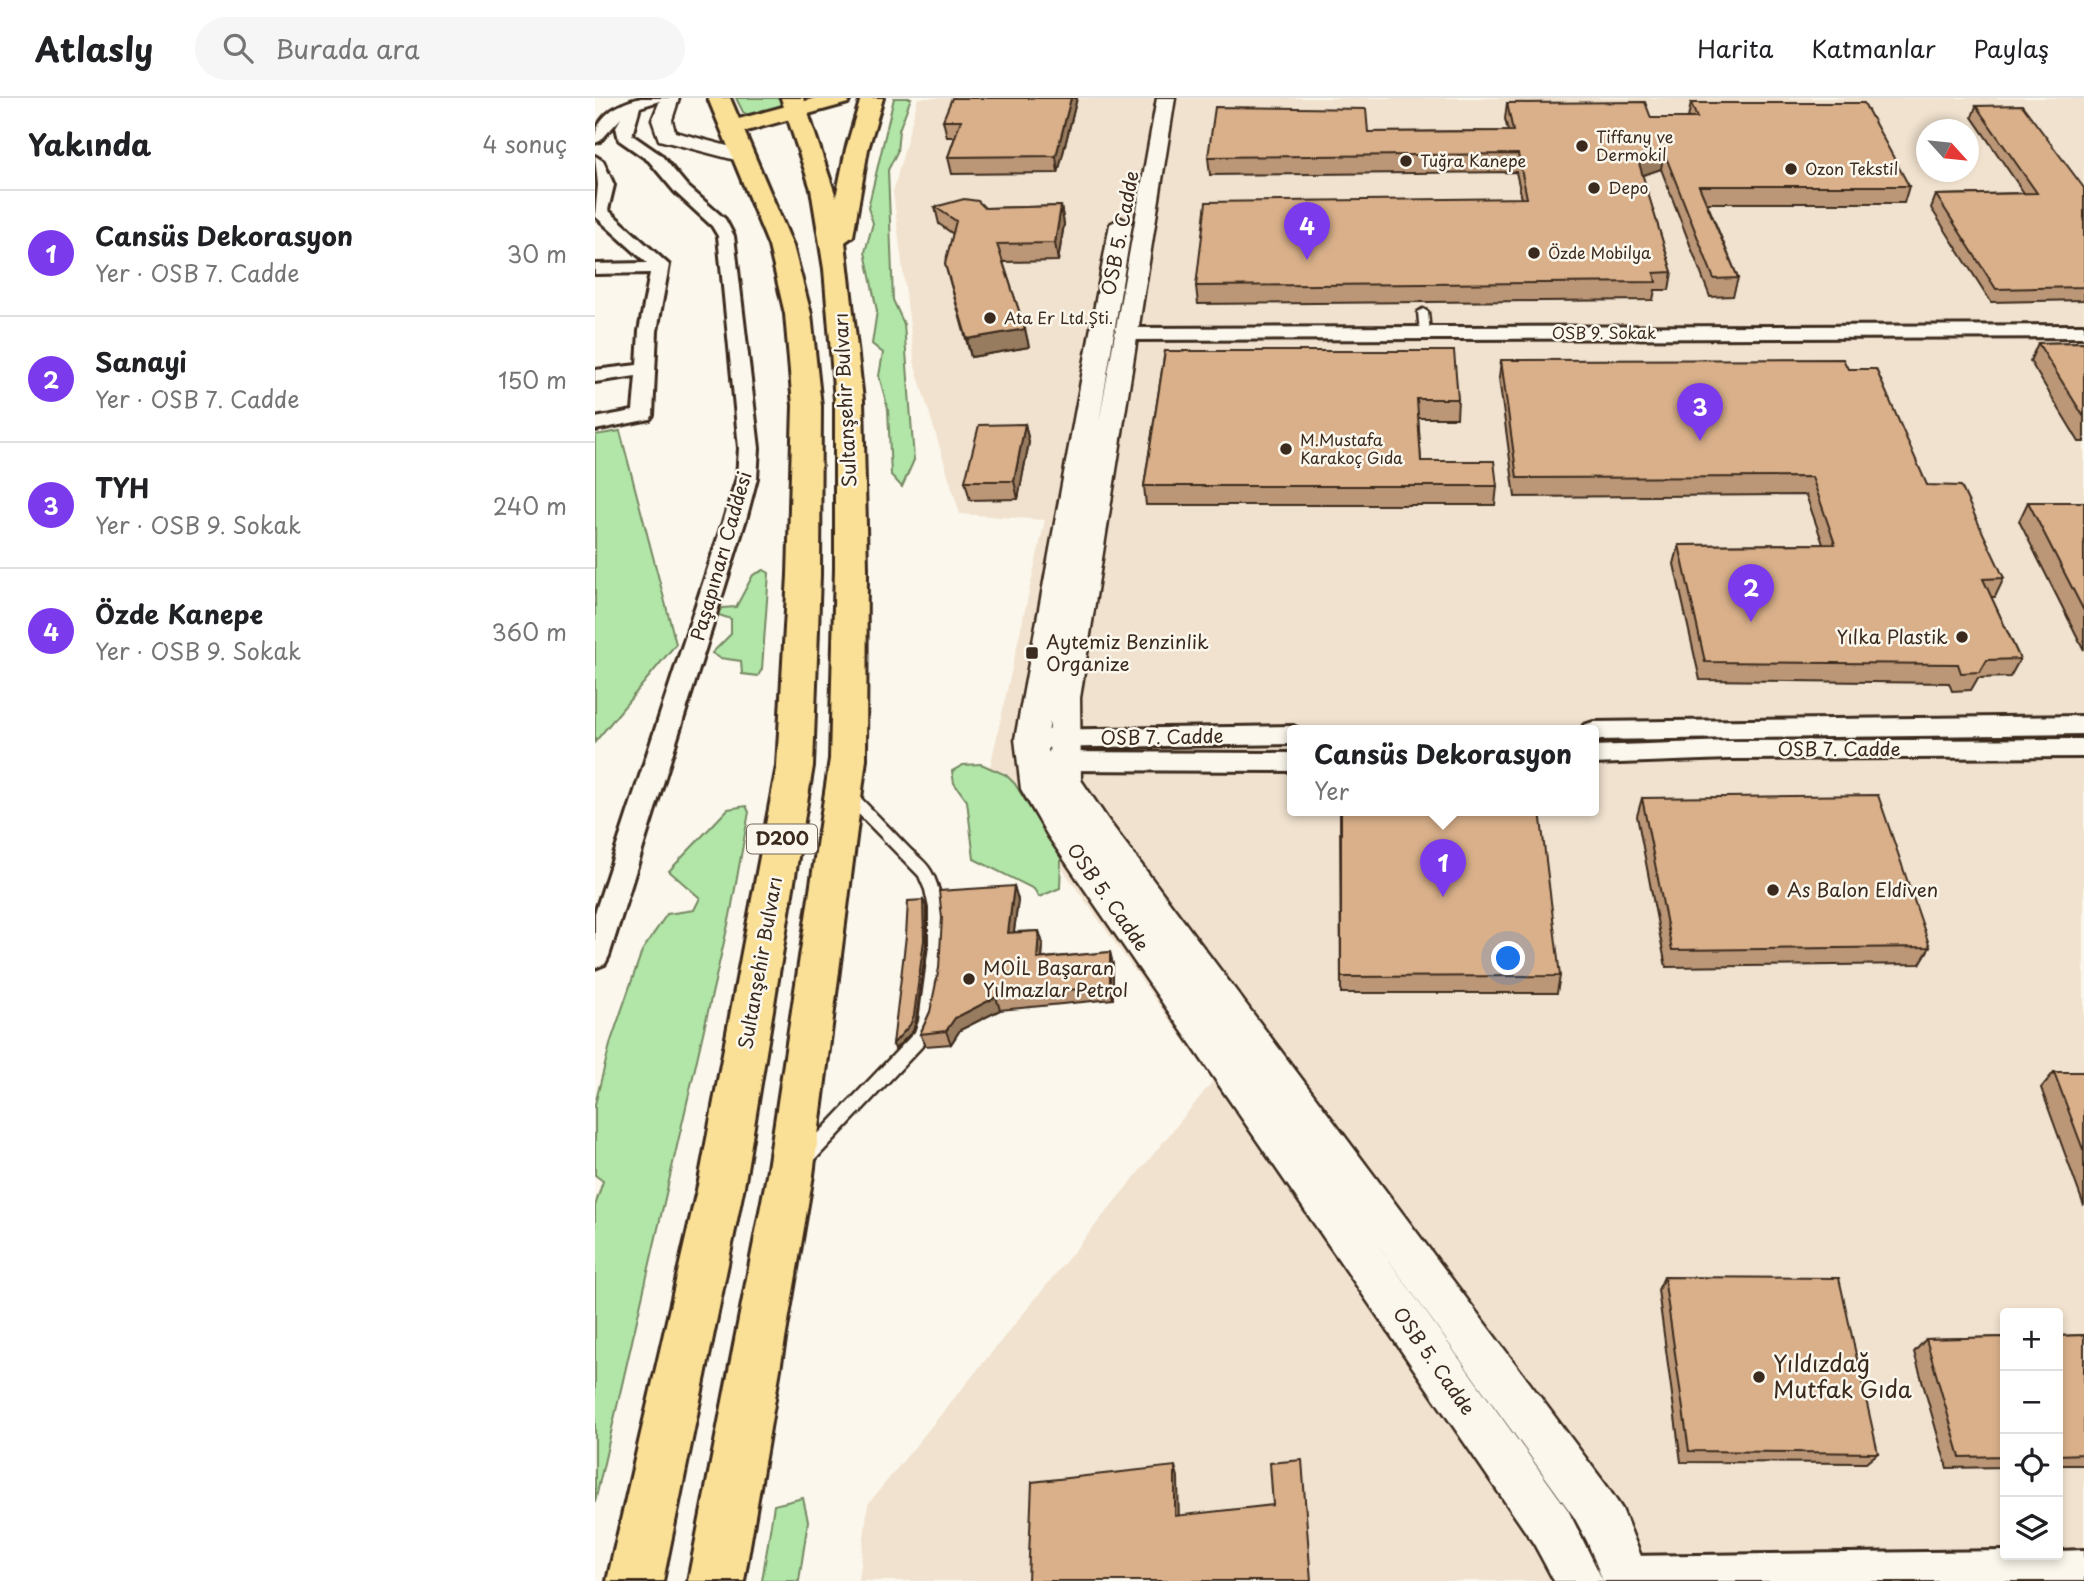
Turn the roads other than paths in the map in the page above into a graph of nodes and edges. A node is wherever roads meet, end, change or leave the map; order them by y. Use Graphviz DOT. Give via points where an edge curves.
graph roads {
  1 [pos="663,98"];
  2 [pos="670,98"];
  3 [pos="840,98"];
  4 [pos="872,98"];
  5 [pos="1146,98"];
  6 [pos="1166,98"];
  7 [pos="634,104"];
  8 [pos="795,105"];
  9 [pos="722,124"];
  10 [pos="664,127"];
  11 [pos="595,138"];
  12 [pos="595,161"];
  13 [pos="659,268"];
  14 [pos="595,269"];
  15 [pos="837,269"];
  16 [pos="1423,312"];
  17 [pos="2084,331"];
  18 [pos="1425,333"];
  19 [pos="1125,334"];
  20 [pos="648,369"];
  21 [pos="595,376"];
  22 [pos="595,424"];
  23 [pos="2084,725"];
  24 [pos="1599,731"];
  25 [pos="1287,735"];
  26 [pos="2084,748"];
  27 [pos="1047,750"];
  28 [pos="1599,755"];
  29 [pos="1287,762"];
  30 [pos="844,789"];
  31 [pos="595,956"];
  32 [pos="790,1175"];
  33 [pos="2084,1569"];
  34 [pos="1626,1578"];
  35 [pos="635,1581"];
  36 [pos="716,1581"];
  37 [pos="1579,1581"];
  1 -- 7 [label="street"];
  2 -- 10 [label="street"];
  3 -- 8 [label="main road"];
  4 -- 15 [label="main road" via="857,149"];
  5 -- 27 [label="street, OSB 5. Cadde" via="1100,337"];
  6 -- 19 [label="street"];
  7 -- 11 [label="street" via="614,113"];
  7 -- 31 [label="street, Paşapınarı Caddesi" via="624,137 655,158 719,223 726,236 749,448 747,478 736,516"];
  8 -- 9 [label="main road"];
  8 -- 15 [label="main road, Sultanşehir Bulvarı / D200" via="823,189"];
  9 -- 10 [label="street"];
  9 -- 10 [label="street"];
  9 -- 10 [label="street" via="696,135"];
  9 -- 35 [label="main road, Sultanşehir Bulvarı / D200" via="762,196 797,314 807,407 795,766 722,1181"];
  12 -- 13 [label="street" via="606,185 600,211 659,262"];
  13 -- 14 [label="street"];
  13 -- 20 [label="street" via="648,331"];
  15 -- 30 [label="main road, Sultanşehir Bulvarı / D200" via="849,400 851,568"];
  16 -- 18 [label="lane"];
  17 -- 18 [label="street, OSB 9. Sokak"];
  18 -- 19 [label="street, OSB 9. Sokak"];
  19 -- 27 [label="street" via="1065,698"];
  20 -- 21 [label="street"];
  20 -- 22 [label="street" via="643,415"];
  23 -- 24 [label="street, OSB 7. Cadde"];
  25 -- 27 [label="street, OSB 7. Cadde"];
  26 -- 28 [label="street, OSB 7. Cadde"];
  27 -- 29 [label="street, OSB 7. Cadde"];
  27 -- 34 [label="street" via="1096,829 1590,1501"];
  27 -- 37 [label="street, OSB 5. Cadde" via="1037,789 1060,827 1551,1527"];
  30 -- 32 [label="main road, Sultanşehir Bulvarı / D200"];
  30 -- 32 [label="lane" via="925,873 933,890 939,920 927,1021 905,1054"];
  32 -- 36 [label="main road, Sultanşehir Bulvarı / D200"];
  33 -- 34 [label="street"];
}
